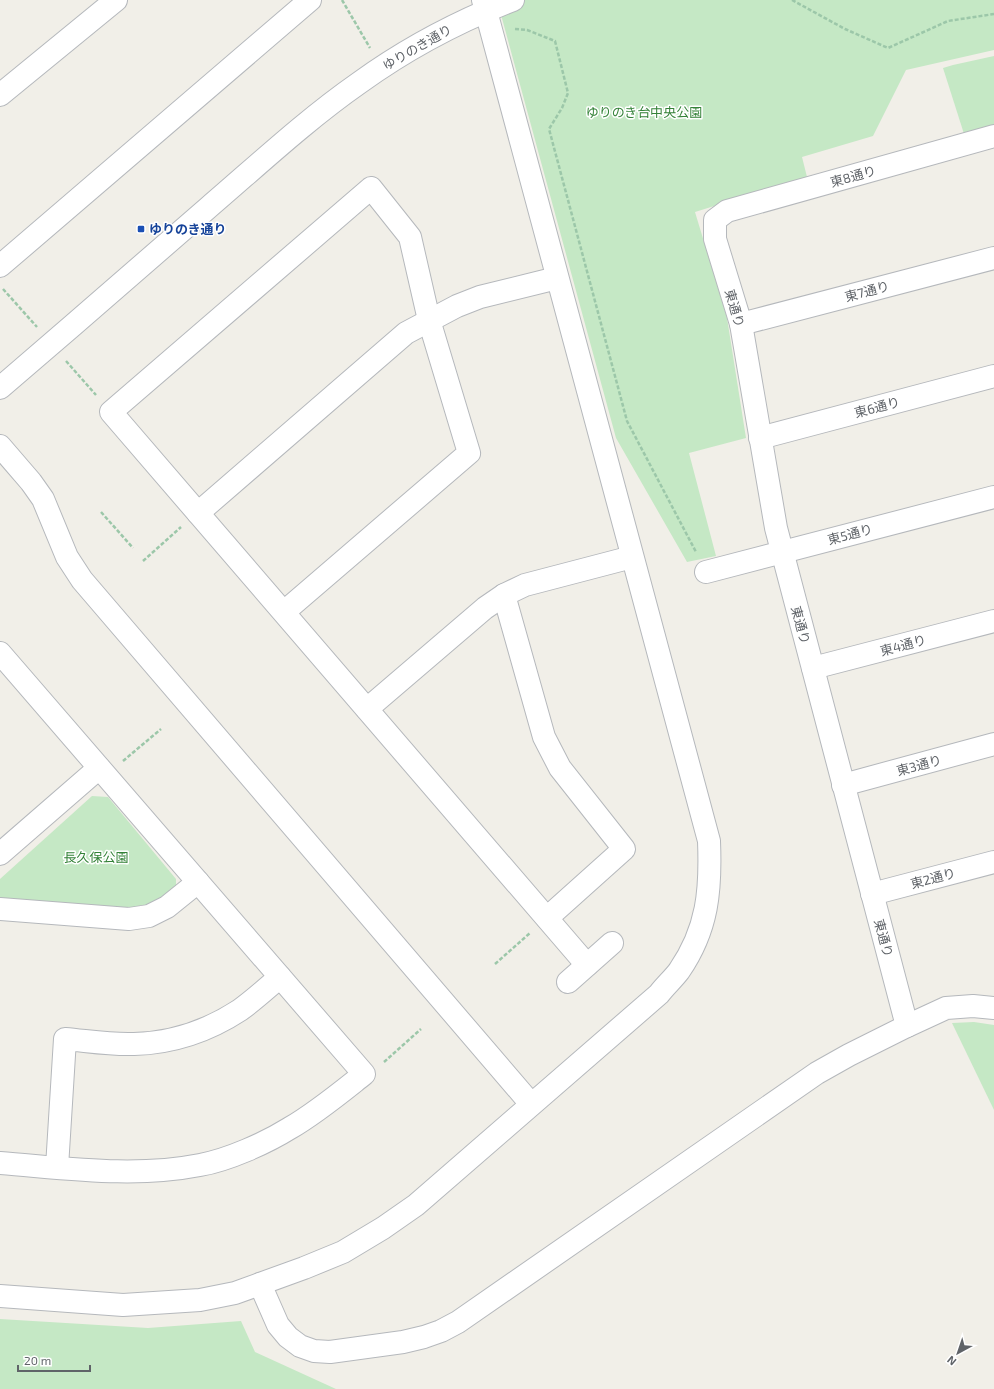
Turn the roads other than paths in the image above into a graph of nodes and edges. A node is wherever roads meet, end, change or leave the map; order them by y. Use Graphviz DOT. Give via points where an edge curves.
graph roads {
  1 [pos="116,0"];
  2 [pos="310,0"];
  3 [pos="513,0"];
  4 [pos="484,5"];
  5 [pos="0,95"];
  6 [pos="994,136"];
  7 [pos="715,220"];
  8 [pos="994,258"];
  9 [pos="0,266"];
  10 [pos="557,278"];
  11 [pos="429,320"];
  12 [pos="741,324"];
  13 [pos="994,376"];
  14 [pos="0,388"];
  15 [pos="760,438"];
  16 [pos="0,446"];
  17 [pos="994,497"];
  18 [pos="198,513"];
  19 [pos="782,552"];
  20 [pos="632,557"];
  21 [pos="706,572"];
  22 [pos="504,595"];
  23 [pos="284,612"];
  24 [pos="994,621"];
  25 [pos="4,667"];
  26 [pos="813,668"];
  27 [pos="367,709"];
  28 [pos="994,744"];
  29 [pos="103,772"];
  30 [pos="843,785"];
  31 [pos="0,854"];
  32 [pos="994,862"];
  33 [pos="198,882"];
  34 [pos="872,894"];
  35 [pos="0,909"];
  36 [pos="547,918"];
  37 [pos="612,943"];
  38 [pos="588,965"];
  39 [pos="280,977"];
  40 [pos="568,982"];
  41 [pos="994,1008"];
  42 [pos="907,1026"];
  43 [pos="531,1104"];
  44 [pos="0,1163"];
  45 [pos="58,1168"];
  46 [pos="260,1284"];
  47 [pos="0,1296"];
  1 -- 5 [label="street"];
  2 -- 9 [label="street"];
  3 -- 4 [label="street, ゆりのき通り"];
  4 -- 10 [label="street"];
  4 -- 14 [label="street, ゆりのき通り" via="382,67 332,102"];
  6 -- 7 [label="street, 東8通り" via="727,211"];
  7 -- 12 [label="street, 東通り" via="715,239"];
  8 -- 12 [label="street, 東7通り"];
  10 -- 11 [label="street" via="480,297"];
  10 -- 20 [label="street"];
  11 -- 18 [label="street" via="406,333"];
  11 -- 18 [label="street" via="410,237 371,188 111,412"];
  11 -- 23 [label="street" via="469,453"];
  12 -- 15 [label="street, 東通り"];
  13 -- 15 [label="street, 東6通り"];
  15 -- 19 [label="street, 東通り"];
  16 -- 43 [label="street" via="43,499 67,557 82,580"];
  17 -- 19 [label="street, 東5通り"];
  18 -- 23 [label="street"];
  19 -- 21 [label="street, 東5通り"];
  19 -- 26 [label="street, 東通り"];
  20 -- 22 [label="street" via="525,585"];
  20 -- 43 [label="street" via="709,841 708,900 702,926 679,971 659,994"];
  22 -- 27 [label="street" via="485,608"];
  22 -- 36 [label="street" via="544,737 560,768 624,849"];
  23 -- 27 [label="street"];
  24 -- 26 [label="street, 東4通り"];
  25 -- 29 [label="street"];
  26 -- 30 [label="street, 東通り"];
  27 -- 36 [label="street"];
  28 -- 30 [label="street, 東3通り"];
  29 -- 31 [label="street"];
  29 -- 33 [label="street"];
  30 -- 34 [label="street, 東通り"];
  32 -- 34 [label="street, 東2通り"];
  33 -- 35 [label="street" via="167,907 149,916 129,919"];
  33 -- 39 [label="street"];
  34 -- 42 [label="street, 東通り"];
  36 -- 38 [label="street"];
  37 -- 38 [label="street"];
  38 -- 40 [label="street"];
  39 -- 45 [label="street" via="240,1010 192,1035 159,1043 133,1044 65,1039"];
  39 -- 45 [label="street" via="364,1074 311,1116 289,1129 234,1155 202,1165 131,1172"];
  41 -- 42 [label="street" via="946,1008"];
  42 -- 46 [label="street" via="817,1073 458,1322 441,1331 403,1342 330,1352 314,1351 300,1346 278,1325"];
  43 -- 46 [label="street" via="416,1205 383,1228 343,1252"];
  44 -- 45 [label="street"];
  46 -- 47 [label="street" via="235,1293 200,1300 123,1305"];
}
